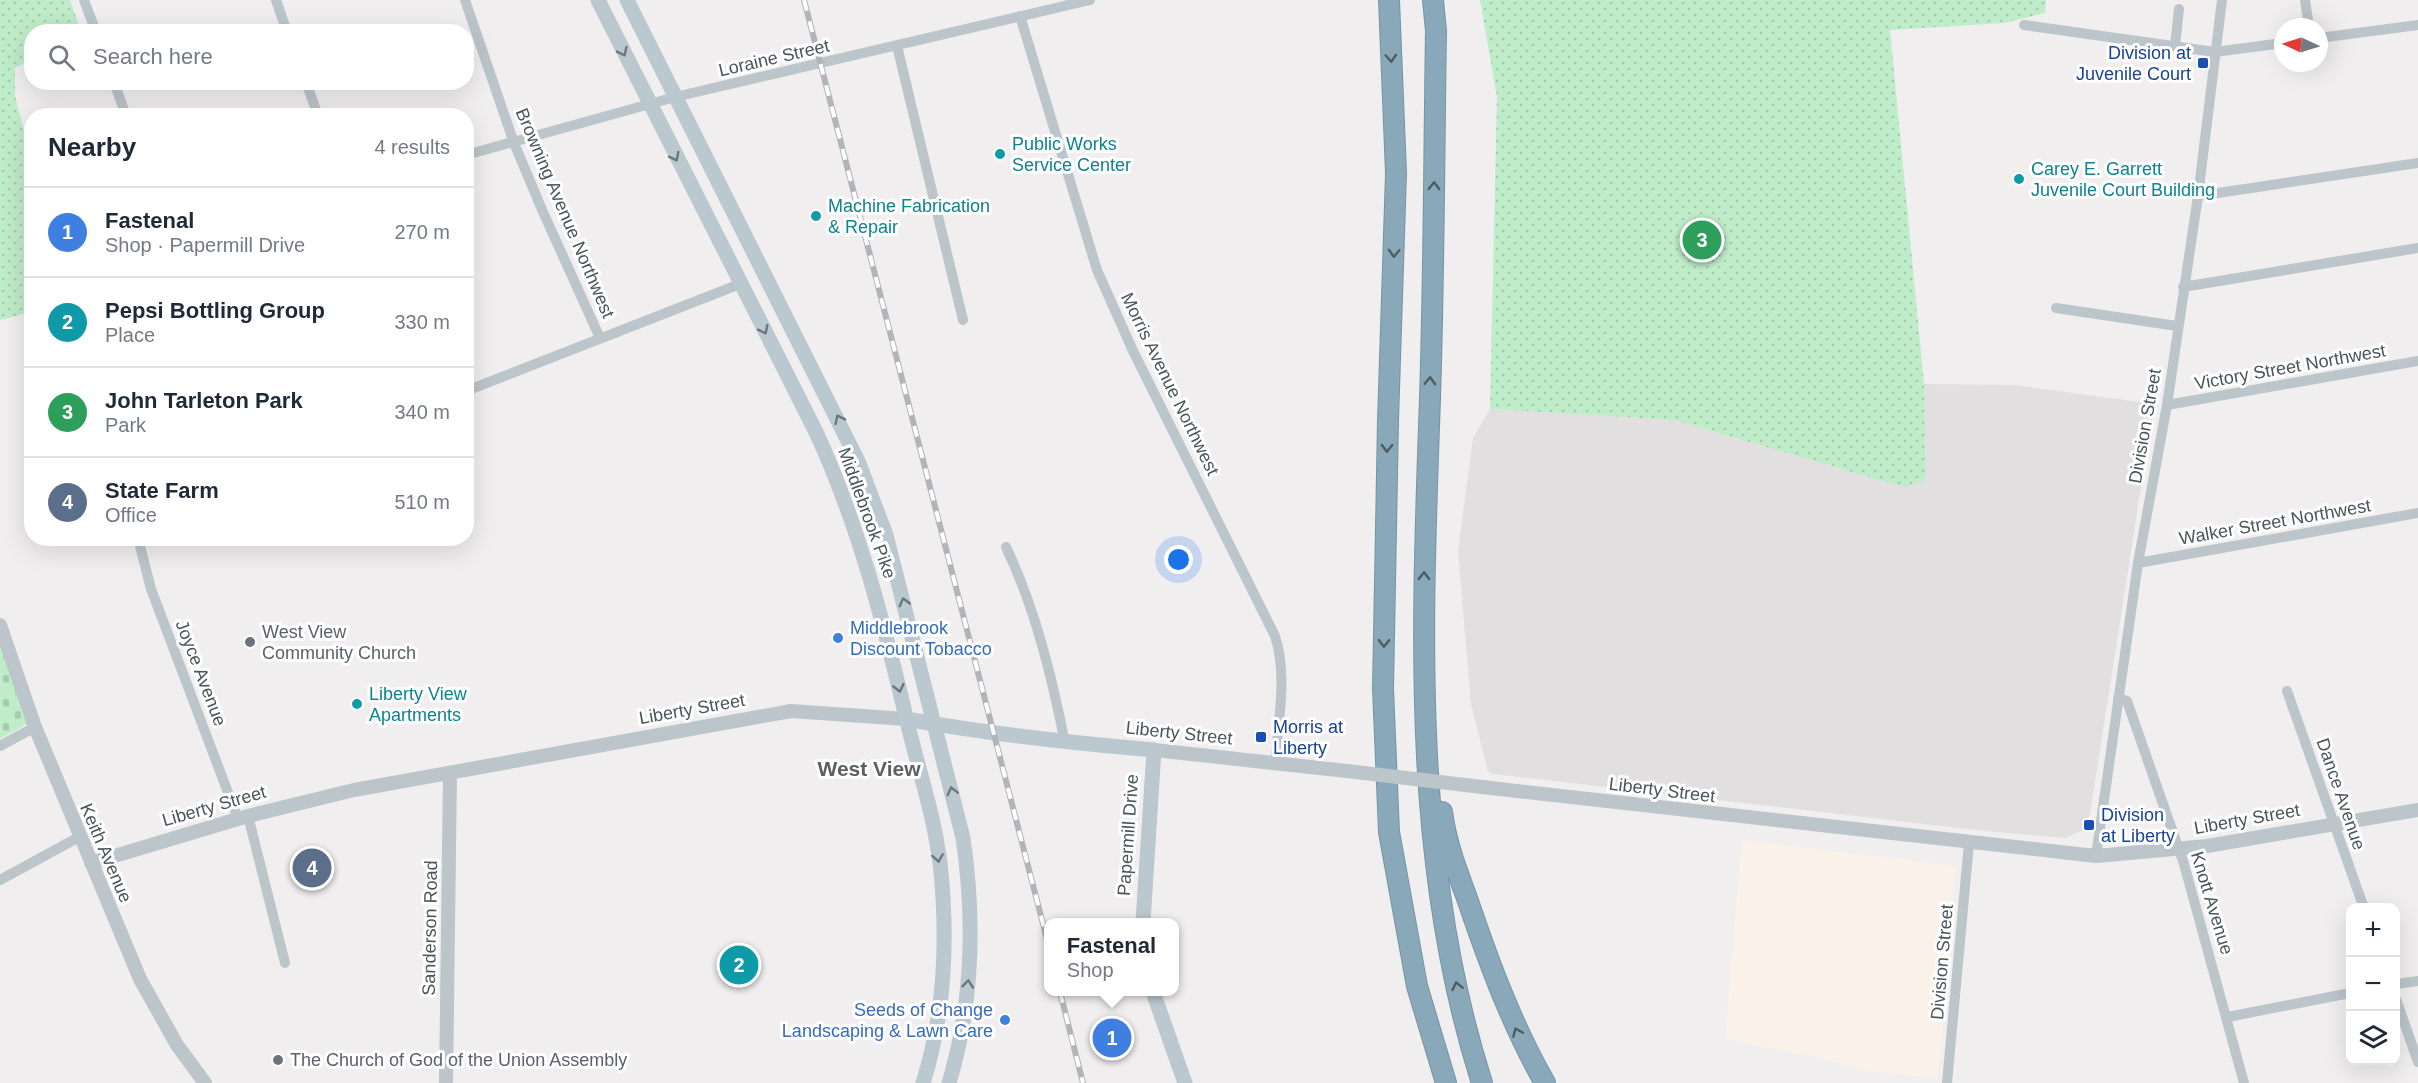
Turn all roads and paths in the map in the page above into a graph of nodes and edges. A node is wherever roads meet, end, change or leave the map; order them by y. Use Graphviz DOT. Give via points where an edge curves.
graph roads {
  1 [pos="84,0"];
  2 [pos="276,0"];
  3 [pos="465,0"];
  4 [pos="598,0"];
  5 [pos="627,0"];
  6 [pos="1090,0"];
  7 [pos="1389,0"];
  8 [pos="1433,0"];
  9 [pos="2222,0"];
  10 [pos="2305,0"];
  11 [pos="2179,9"];
  12 [pos="1020,16"];
  13 [pos="2308,18"];
  14 [pos="93,24"];
  15 [pos="284,24"];
  16 [pos="473,24"];
  17 [pos="2418,25"];
  18 [pos="474,26"];
  19 [pos="2024,26"];
  20 [pos="2328,37"];
  21 [pos="2274,44"];
  22 [pos="897,46"];
  23 [pos="2175,46"];
  24 [pos="2215,52"];
  25 [pos="117,90"];
  26 [pos="309,90"];
  27 [pos="675,97"];
  28 [pos="648,105"];
  29 [pos="123,108"];
  30 [pos="315,108"];
  31 [pos="514,143"];
  32 [pos="474,153"];
  33 [pos="2418,164"];
  34 [pos="2198,196"];
  35 [pos="2418,248"];
  36 [pos="740,284"];
  37 [pos="2183,287"];
  38 [pos="2056,309"];
  39 [pos="963,320"];
  40 [pos="2178,326"];
  41 [pos="600,338"];
  42 [pos="2418,362"];
  43 [pos="474,388"];
  44 [pos="2167,405"];
  45 [pos="2418,513"];
  46 [pos="140,546"];
  47 [pos="1006,547"];
  48 [pos="2138,563"];
  49 [pos="0,625"];
  50 [pos="1424,676"];
  51 [pos="2288,691"];
  52 [pos="2122,700"];
  53 [pos="906,719"];
  54 [pos="935,724"];
  55 [pos="35,727"];
  56 [pos="1065,743"];
  57 [pos="0,746"];
  58 [pos="1154,750"];
  59 [pos="1275,763"];
  60 [pos="450,773"];
  61 [pos="2418,810"];
  62 [pos="243,817"];
  63 [pos="2335,824"];
  64 [pos="79,837"];
  65 [pos="1969,843"];
  66 [pos="2179,850"];
  67 [pos="2096,856"];
  68 [pos="91,863"];
  69 [pos="0,880"];
  70 [pos="2362,903"];
  71 [pos="1143,918"];
  72 [pos="285,963"];
  73 [pos="2418,981"];
  74 [pos="2400,983"];
  75 [pos="2346,994"];
  76 [pos="1154,996"];
  77 [pos="2400,1010"];
  78 [pos="2228,1017"];
  79 [pos="2418,1062"];
  80 [pos="1445,1079"];
  81 [pos="205,1083"];
  82 [pos="446,1083"];
  83 [pos="923,1083"];
  84 [pos="949,1083"];
  85 [pos="1185,1083"];
  86 [pos="1482,1083"];
  87 [pos="1545,1083"];
  88 [pos="1947,1083"];
  89 [pos="2244,1083"];
  1 -- 14 [label="street"];
  2 -- 15 [label="street"];
  3 -- 16 [label="street, Browning Avenue Northwest"];
  4 -- 28 [label="main road, Middlebrook Pike, one-way"];
  5 -- 27 [label="main road, Middlebrook Pike"];
  6 -- 12 [label="street, Loraine Street"];
  7 -- 80 [label="highway, one-way" via="1396,173 1383,689 1389,832 1418,986"];
  50 -- 8 [label="highway, one-way" via="1433,292"];
  9 -- 24 [label="street, Division Street"];
  10 -- 13 [label="street"];
  11 -- 23 [label="street"];
  12 -- 22 [label="street, Loraine Street"];
  12 -- 59 [label="street, Morris Avenue Northwest" via="1097,270 1133,351 1275,636 1282,674"];
  17 -- 20 [label="street"];
  18 -- 31 [label="street, Browning Avenue Northwest"];
  19 -- 23 [label="street"];
  21 -- 24 [label="street"];
  22 -- 27 [label="street, Loraine Street"];
  22 -- 39 [label="street"];
  23 -- 24 [label="street"];
  24 -- 34 [label="street, Division Street"];
  25 -- 29 [label="street"];
  26 -- 30 [label="street"];
  27 -- 28 [label="street, Loraine Street"];
  54 -- 27 [label="main road, Middlebrook Pike, one-way" via="886,535 858,461"];
  28 -- 31 [label="street, Loraine Street"];
  28 -- 36 [label="main road, Middlebrook Pike, one-way"];
  31 -- 32 [label="street, Loraine Street"];
  31 -- 41 [label="street, Browning Avenue Northwest"];
  33 -- 34 [label="street"];
  34 -- 37 [label="street, Division Street"];
  35 -- 37 [label="street"];
  36 -- 41 [label="street"];
  36 -- 53 [label="main road, Middlebrook Pike, one-way" via="834,471 861,544"];
  37 -- 40 [label="street, Division Street"];
  38 -- 40 [label="street"];
  40 -- 44 [label="street, Division Street"];
  41 -- 43 [label="street"];
  42 -- 44 [label="street, Victory Street Northwest"];
  44 -- 48 [label="street, Division Street"];
  45 -- 48 [label="street, Walker Street Northwest"];
  46 -- 62 [label="street, Joyce Avenue" via="151,589"];
  47 -- 56 [label="street" via="1035,627"];
  48 -- 52 [label="street, Division Street"];
  49 -- 55 [label="street, Keith Avenue"];
  86 -- 50 [label="highway, one-way" via="1441,902 1428,809"];
  87 -- 50 [label="highway, one-way" via="1520,1038 1445,836"];
  51 -- 63 [label="street, Dance Avenue"];
  52 -- 66 [label="street, Knott Avenue"];
  52 -- 67 [label="street, Division Street"];
  53 -- 54 [label="main road, Liberty Street"];
  53 -- 60 [label="street, Liberty Street" via="791,711"];
  53 -- 83 [label="main road, Middlebrook Pike, one-way" via="940,861 944,914 943,978"];
  54 -- 56 [label="main road, Liberty Street"];
  84 -- 54 [label="main road, Middlebrook Pike, one-way" via="967,996 971,918 963,838"];
  55 -- 57 [label="street"];
  55 -- 64 [label="street, Keith Avenue"];
  56 -- 58 [label="main road, Liberty Street"];
  58 -- 59 [label="street, Liberty Street"];
  58 -- 71 [label="main road, Papermill Drive"];
  59 -- 65 [label="street, Liberty Street, bridge"];
  60 -- 62 [label="street, Liberty Street" via="354,790"];
  60 -- 82 [label="street, Sanderson Road"];
  61 -- 63 [label="street, Liberty Street"];
  62 -- 68 [label="street, Liberty Street"];
  62 -- 72 [label="street, Joyce Avenue"];
  63 -- 66 [label="street, Liberty Street"];
  63 -- 70 [label="street, Dance Avenue"];
  64 -- 68 [label="street, Keith Avenue"];
  64 -- 69 [label="street"];
  65 -- 67 [label="street, Liberty Street"];
  65 -- 88 [label="street, Division Street"];
  66 -- 67 [label="street, Liberty Street"];
  66 -- 78 [label="street, Knott Avenue"];
  68 -- 81 [label="street, Keith Avenue" via="146,991 177,1045"];
  73 -- 74 [label="street"];
  75 -- 78 [label="street"];
  76 -- 85 [label="main road"];
  77 -- 79 [label="street"];
  78 -- 89 [label="street, Knott Avenue"];
}
